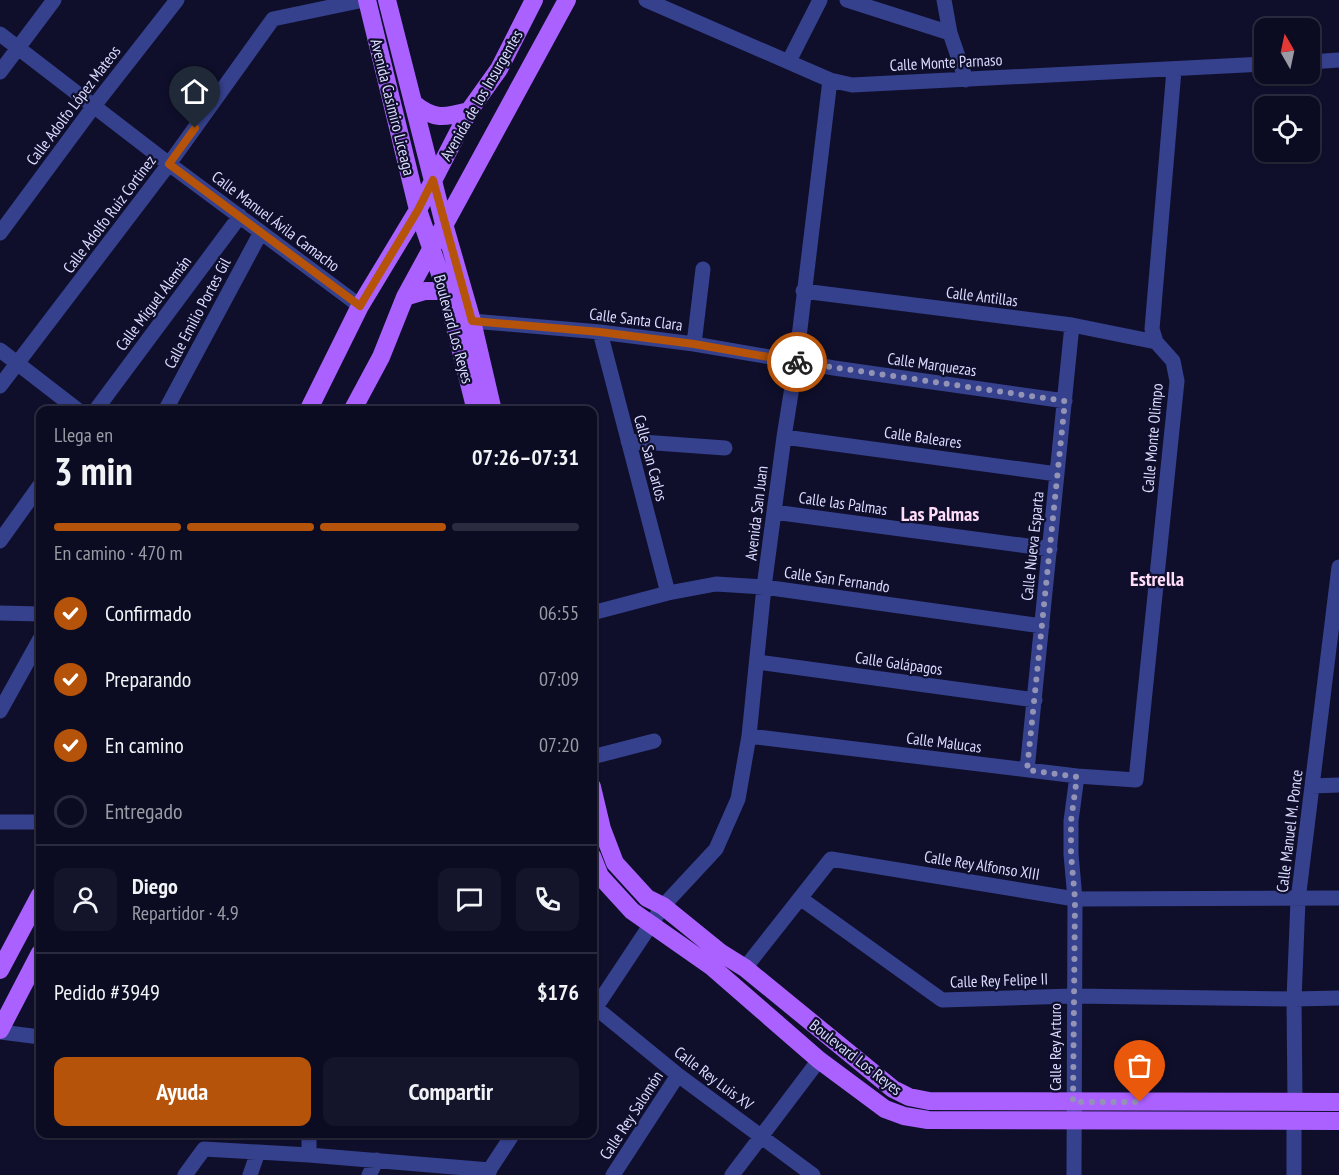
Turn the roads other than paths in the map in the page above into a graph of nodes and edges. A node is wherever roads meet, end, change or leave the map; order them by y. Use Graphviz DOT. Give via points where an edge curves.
graph roads {
  1 [pos="54,0"];
  2 [pos="177,0"];
  3 [pos="366,0"];
  4 [pos="387,0"];
  5 [pos="534,0"];
  6 [pos="567,0"];
  7 [pos="646,0"];
  8 [pos="820,0"];
  9 [pos="847,0"];
  10 [pos="944,0"];
  11 [pos="950,33"];
  12 [pos="0,34"];
  13 [pos="18,47"];
  14 [pos="1339,60"];
  15 [pos="789,61"];
  16 [pos="1320,61"];
  17 [pos="1254,65"];
  18 [pos="1173,70"];
  19 [pos="0,72"];
  20 [pos="830,80"];
  21 [pos="966,80"];
  22 [pos="413,104"];
  23 [pos="94,106"];
  24 [pos="469,111"];
  25 [pos="169,164"];
  26 [pos="433,180"];
  27 [pos="418,210"];
  28 [pos="240,216"];
  29 [pos="444,224"];
  30 [pos="261,232"];
  31 [pos="0,233"];
  32 [pos="432,247"];
  33 [pos="703,269"];
  34 [pos="446,291"];
  35 [pos="803,291"];
  36 [pos="405,297"];
  37 [pos="360,306"];
  38 [pos="472,321"];
  39 [pos="1072,325"];
  40 [pos="600,332"];
  41 [pos="1156,342"];
  42 [pos="694,344"];
  43 [pos="0,350"];
  44 [pos="796,362"];
  45 [pos="18,364"];
  46 [pos="0,386"];
  47 [pos="1065,401"];
  48 [pos="73,406"];
  49 [pos="99,406"];
  50 [pos="168,406"];
  51 [pos="310,406"];
  52 [pos="355,406"];
  53 [pos="475,406"];
  54 [pos="492,406"];
  55 [pos="784,437"];
  56 [pos="628,441"];
  57 [pos="725,448"];
  58 [pos="1057,474"];
  59 [pos="36,491"];
  60 [pos="774,512"];
  61 [pos="0,541"];
  62 [pos="1050,549"];
  63 [pos="1339,567"];
  64 [pos="764,587"];
  65 [pos="668,593"];
  66 [pos="597,612"];
  67 [pos="0,613"];
  68 [pos="36,614"];
  69 [pos="1042,626"];
  70 [pos="36,646"];
  71 [pos="757,662"];
  72 [pos="1035,700"];
  73 [pos="0,711"];
  74 [pos="749,736"];
  75 [pos="654,741"];
  76 [pos="597,756"];
  77 [pos="1027,770"];
  78 [pos="1077,777"];
  79 [pos="1136,780"];
  80 [pos="1339,785"];
  81 [pos="1312,786"];
  82 [pos="597,808"];
  83 [pos="0,822"];
  84 [pos="36,822"];
  85 [pos="597,868"];
  86 [pos="800,898"];
  87 [pos="1339,898"];
  88 [pos="1075,899"];
  89 [pos="1298,900"];
  90 [pos="36,903"];
  91 [pos="663,906"];
  92 [pos="651,924"];
  93 [pos="36,961"];
  94 [pos="745,968"];
  95 [pos="0,970"];
  96 [pos="1073,996"];
  97 [pos="1339,998"];
  98 [pos="1294,999"];
  99 [pos="597,1005"];
  100 [pos="597,1012"];
  101 [pos="0,1031"];
  102 [pos="36,1036"];
  103 [pos="819,1060"];
  104 [pos="678,1075"];
  105 [pos="1295,1102"];
  106 [pos="1339,1102"];
  107 [pos="1073,1112"];
  108 [pos="1294,1120"];
  109 [pos="1339,1121"];
  110 [pos="762,1136"];
  111 [pos="309,1138"];
  112 [pos="510,1138"];
  113 [pos="258,1152"];
  114 [pos="309,1155"];
  115 [pos="376,1160"];
  116 [pos="488,1172"];
  117 [pos="185,1175"];
  118 [pos="250,1175"];
  119 [pos="369,1175"];
  120 [pos="613,1175"];
  121 [pos="732,1175"];
  122 [pos="813,1175"];
  123 [pos="1074,1175"];
  124 [pos="1294,1175"];
  1 -- 13 [label="street"];
  2 -- 23 [label="street, Calle Adolfo López Mateos"];
  3 -- 25 [label="street, Calle Adolfo Ruiz Cortinez" via="273,20"];
  3 -- 27 [label="main road, Avenida Casimiro Liceaga"];
  4 -- 22 [label="main road, Avenida Casimiro Liceaga"];
  5 -- 24 [label="main road, Avenida de los Insurgentes" via="499,69"];
  6 -- 29 [label="main road, Avenida de los Insurgentes"];
  7 -- 15 [label="street, Calle Monte Parnaso"];
  8 -- 15 [label="street"];
  9 -- 11 [label="street"];
  10 -- 11 [label="street"];
  11 -- 21 [label="street"];
  12 -- 13 [label="street, Calle Manuel Ávila Camacho"];
  13 -- 19 [label="street"];
  13 -- 23 [label="street, Calle Manuel Ávila Camacho"];
  14 -- 16 [label="street"];
  15 -- 20 [label="street, Calle Monte Parnaso"];
  17 -- 18 [label="street, Calle Monte Parnaso"];
  18 -- 21 [label="street, Calle Monte Parnaso"];
  18 -- 41 [label="street" via="1152,329"];
  20 -- 21 [label="street, Calle Monte Parnaso" via="852,84"];
  20 -- 35 [label="street, Avenida San Juan"];
  22 -- 24 [label="main road" via="440,117"];
  22 -- 26 [label="main road, Avenida Casimiro Liceaga"];
  23 -- 25 [label="street, Calle Manuel Ávila Camacho"];
  23 -- 31 [label="street, Calle Adolfo López Mateos"];
  24 -- 26 [label="main road, Avenida de los Insurgentes"];
  25 -- 28 [label="street, Calle Manuel Ávila Camacho"];
  25 -- 45 [label="street, Calle Adolfo Ruiz Cortinez"];
  26 -- 27 [label="main road, Avenida de los Insurgentes"];
  26 -- 29 [label="main road, Avenida Casimiro Liceaga"];
  27 -- 32 [label="main road, Avenida Casimiro Liceaga"];
  27 -- 37 [label="main road, Avenida de los Insurgentes"];
  28 -- 30 [label="street, Calle Manuel Ávila Camacho"];
  28 -- 49 [label="street, Calle Miguel Alemán"];
  29 -- 32 [label="main road, Avenida de los Insurgentes"];
  29 -- 38 [label="main road, Boulevard Los Reyes"];
  30 -- 37 [label="street, Calle Manuel Ávila Camacho"];
  30 -- 50 [label="street, Calle Emilio Portes Gil"];
  32 -- 34 [label="main road, Boulevard Los Reyes"];
  32 -- 36 [label="main road, Avenida de los Insurgentes"];
  33 -- 42 [label="street"];
  34 -- 36 [label="main road" via="425,291"];
  34 -- 53 [label="main road, Boulevard Los Reyes"];
  35 -- 39 [label="street, Calle Antillas"];
  35 -- 44 [label="street, Avenida San Juan"];
  36 -- 52 [label="main road, Avenida de los Insurgentes" via="381,357"];
  37 -- 51 [label="main road, Avenida de los Insurgentes"];
  38 -- 40 [label="street, Calle Santa Clara"];
  38 -- 54 [label="main road, Boulevard Los Reyes"];
  39 -- 41 [label="street, Calle Antillas"];
  39 -- 47 [label="street, Calle Nueva Esparta"];
  40 -- 42 [label="street, Calle Santa Clara"];
  40 -- 56 [label="street, Calle San Carlos"];
  41 -- 79 [label="street, Calle Monte Olimpo" via="1173,361 1177,381"];
  42 -- 44 [label="street, Calle Santa Clara"];
  43 -- 45 [label="street"];
  44 -- 47 [label="street, Calle Marquezas"];
  44 -- 55 [label="street, Avenida San Juan"];
  45 -- 46 [label="street, Calle Adolfo Ruiz Cortinez"];
  45 -- 48 [label="street"];
  47 -- 58 [label="street, Calle Nueva Esparta"];
  55 -- 58 [label="street, Calle Baleares"];
  55 -- 60 [label="street, Avenida San Juan"];
  56 -- 57 [label="street"];
  56 -- 65 [label="street, Calle San Carlos"];
  58 -- 62 [label="street, Calle Nueva Esparta"];
  59 -- 61 [label="street"];
  60 -- 62 [label="street, Calle las Palmas"];
  60 -- 64 [label="street, Avenida San Juan"];
  62 -- 69 [label="street, Calle Nueva Esparta"];
  63 -- 81 [label="street, Calle Manuel M. Ponce"];
  64 -- 65 [label="street, Calle San Fernando" via="716,584"];
  64 -- 69 [label="street, Calle San Fernando"];
  64 -- 71 [label="street, Avenida San Juan"];
  65 -- 66 [label="street, Calle San Fernando"];
  67 -- 68 [label="street"];
  69 -- 72 [label="street, Calle Nueva Esparta"];
  70 -- 73 [label="street"];
  71 -- 72 [label="street, Calle Galápagos"];
  71 -- 74 [label="street, Avenida San Juan"];
  72 -- 77 [label="street, Calle Nueva Esparta"];
  74 -- 77 [label="street, Calle Malucas"];
  74 -- 91 [label="street, Avenida San Juan" via="738,799 716,849"];
  75 -- 76 [label="street"];
  77 -- 78 [label="street, Calle Malucas"];
  78 -- 79 [label="street, Calle Malucas"];
  78 -- 88 [label="street, Calle Rey Arturo" via="1071,821"];
  80 -- 81 [label="street"];
  81 -- 89 [label="street, Calle Manuel M. Ponce"];
  82 -- 91 [label="main road, Boulevard Los Reyes" via="615,863 647,898"];
  83 -- 84 [label="street"];
  85 -- 92 [label="main road, Boulevard Los Reyes" via="632,911"];
  86 -- 88 [label="street, Calle Rey Alfonso XIII" via="831,859"];
  86 -- 94 [label="street, Calle Rey Alfonso XIII"];
  86 -- 96 [label="street, Calle Rey Felipe II" via="942,1000"];
  87 -- 89 [label="street, Calle Rey Alfonso XIII"];
  88 -- 89 [label="street, Calle Rey Alfonso XIII"];
  88 -- 96 [label="street, Calle Rey Arturo"];
  89 -- 98 [label="street, Calle Manuel M. Ponce"];
  90 -- 95 [label="main road"];
  91 -- 92 [label="street, Avenida San Juan"];
  91 -- 94 [label="main road, Boulevard Los Reyes"];
  92 -- 99 [label="street, Avenida San Juan"];
  92 -- 103 [label="main road, Boulevard Los Reyes" via="712,967"];
  93 -- 101 [label="main road"];
  94 -- 107 [label="main road, Boulevard Los Reyes" via="893,1089 909,1097"];
  96 -- 98 [label="street, Calle Rey Felipe II"];
  96 -- 107 [label="street, Calle Rey Arturo"];
  97 -- 98 [label="street, Calle Rey Felipe II"];
  98 -- 105 [label="street, Calle Manuel M. Ponce"];
  100 -- 104 [label="street, Calle Rey Luis XV"];
  101 -- 102 [label="street"];
  103 -- 107 [label="main road, Boulevard Los Reyes" via="885,1109 904,1116 928,1120"];
  103 -- 110 [label="street"];
  104 -- 110 [label="street, Calle Rey Luis XV"];
  104 -- 120 [label="street, Calle Rey Salomón"];
  105 -- 106 [label="main road, Boulevard Los Reyes"];
  105 -- 107 [label="main road, Boulevard Los Reyes"];
  107 -- 108 [label="main road, Boulevard Los Reyes"];
  107 -- 123 [label="street, Calle Rey Arturo"];
  108 -- 109 [label="main road, Boulevard Los Reyes"];
  108 -- 124 [label="street"];
  110 -- 121 [label="street"];
  110 -- 122 [label="street, Calle Rey Luis XV"];
  111 -- 114 [label="street"];
  112 -- 116 [label="street"];
  113 -- 114 [label="street"];
  113 -- 117 [label="street" via="204,1149"];
  113 -- 118 [label="street"];
  114 -- 115 [label="street"];
  115 -- 116 [label="street"];
  115 -- 119 [label="street"];
}
